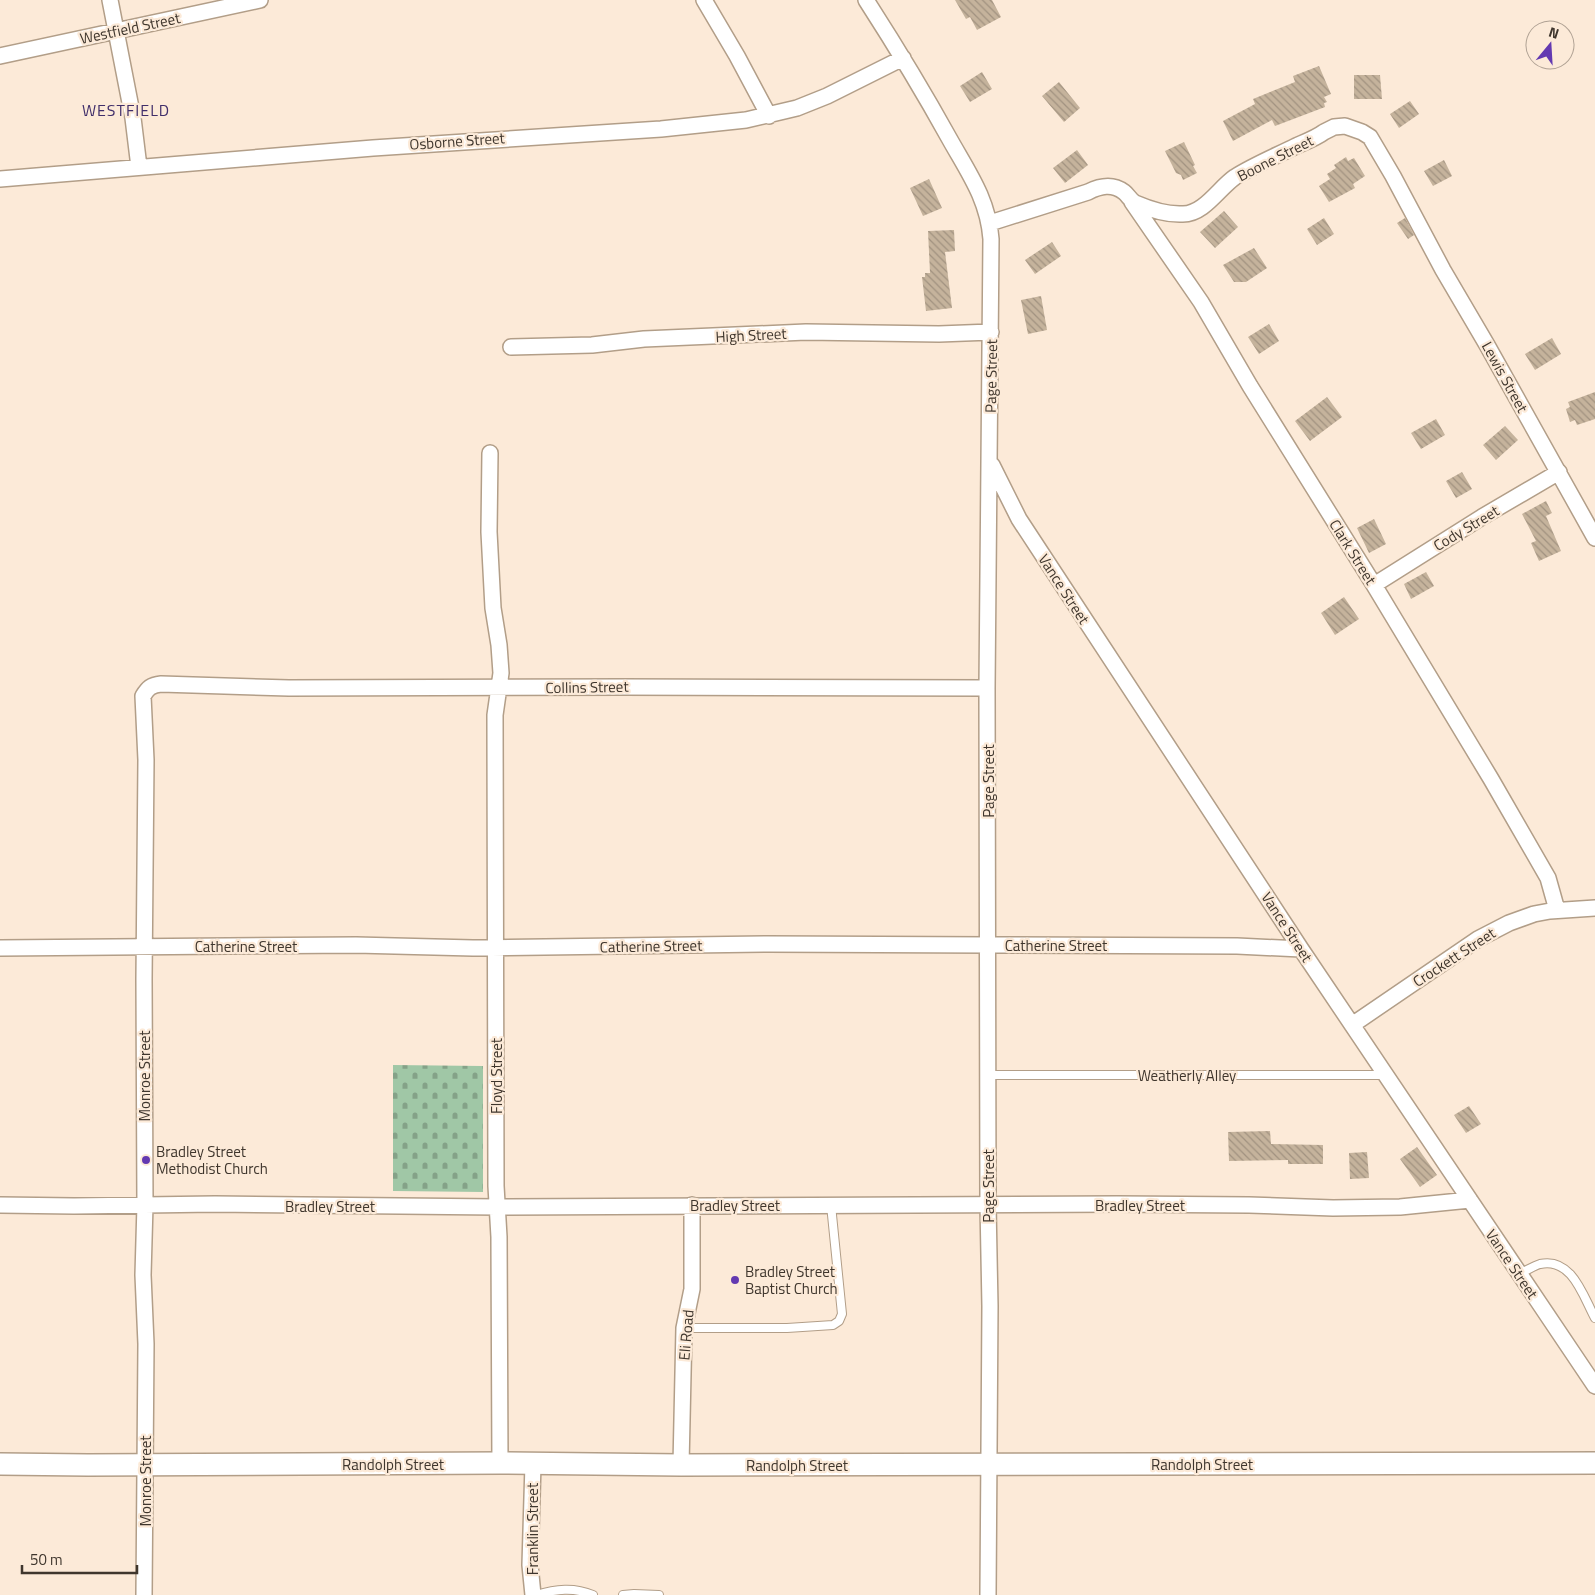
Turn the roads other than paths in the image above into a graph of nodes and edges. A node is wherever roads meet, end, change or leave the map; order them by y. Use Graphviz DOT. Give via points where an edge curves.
graph roads {
  1 [pos="110,0"];
  2 [pos="260,0"];
  3 [pos="704,0"];
  4 [pos="866,0"];
  5 [pos="116,31"];
  6 [pos="0,56"];
  7 [pos="903,58"];
  8 [pos="769,116"];
  9 [pos="139,167"];
  10 [pos="0,179"];
  11 [pos="1132,202"];
  12 [pos="1415,217"];
  13 [pos="990,223"];
  14 [pos="991,332"];
  15 [pos="511,347"];
  16 [pos="490,453"];
  17 [pos="990,462"];
  18 [pos="1559,472"];
  19 [pos="1595,538"];
  20 [pos="1374,585"];
  21 [pos="187,685"];
  22 [pos="498,688"];
  23 [pos="988,688"];
  24 [pos="1595,908"];
  25 [pos="1557,910"];
  26 [pos="989,944"];
  27 [pos="144,947"];
  28 [pos="0,948"];
  29 [pos="495,948"];
  30 [pos="1301,949"];
  31 [pos="1352,1025"];
  32 [pos="988,1075"];
  33 [pos="1385,1075"];
  34 [pos="1470,1200"];
  35 [pos="0,1205"];
  36 [pos="145,1205"];
  37 [pos="692,1205"];
  38 [pos="831,1205"];
  39 [pos="988,1205"];
  40 [pos="497,1207"];
  41 [pos="1519,1274"];
  42 [pos="1595,1318"];
  43 [pos="684,1328"];
  44 [pos="1595,1386"];
  45 [pos="500,1463"];
  46 [pos="1595,1463"];
  47 [pos="0,1464"];
  48 [pos="533,1464"];
  49 [pos="145,1465"];
  50 [pos="681,1465"];
  51 [pos="989,1465"];
  52 [pos="144,1595"];
  53 [pos="535,1595"];
  54 [pos="593,1595"];
  55 [pos="622,1595"];
  56 [pos="658,1595"];
  57 [pos="988,1595"];
  1 -- 5 [label="street"];
  2 -- 5 [label="street, Westfield Street"];
  3 -- 8 [label="street"];
  4 -- 7 [label="street, Page Street"];
  5 -- 6 [label="street, Westfield Street"];
  5 -- 9 [label="street"];
  7 -- 8 [label="street, Osborne Street" via="827,96"];
  7 -- 13 [label="street, Page Street" via="982,196"];
  8 -- 9 [label="street, Osborne Street" via="661,129 512,137"];
  9 -- 10 [label="street, Osborne Street"];
  11 -- 12 [label="street, Boone Street" via="1163,213 1196,211 1234,178 1258,164 1334,127 1345,126 1370,137"];
  11 -- 13 [label="street, Boone Street" via="1126,193 1118,189 1098,187"];
  11 -- 20 [label="street, Clark Street" via="1201,302"];
  12 -- 18 [label="street, Lewis Street"];
  13 -- 14 [label="street, Page Street"];
  14 -- 15 [label="street, High Street" via="806,332"];
  14 -- 17 [label="street, Page Street"];
  16 -- 22 [label="street" via="489,532 501,673"];
  17 -- 23 [label="street, Page Street"];
  17 -- 30 [label="street, Vance Street" via="1019,519"];
  18 -- 19 [label="street, Lewis Street"];
  18 -- 20 [label="street, Cody Street"];
  20 -- 25 [label="street, Clark Street" via="1492,778 1548,878"];
  21 -- 22 [label="street, Collins Street"];
  21 -- 27 [label="street, Monroe Street" via="153,685 144,696"];
  22 -- 23 [label="street, Collins Street"];
  22 -- 29 [label="street, Floyd Street" via="495,715"];
  23 -- 26 [label="street, Page Street"];
  24 -- 25 [label="street, Crockett Street"];
  25 -- 31 [label="street, Crockett Street" via="1509,923 1478,939"];
  26 -- 29 [label="street, Catherine Street"];
  26 -- 30 [label="street, Catherine Street"];
  26 -- 32 [label="street, Page Street"];
  27 -- 28 [label="street, Catherine Street"];
  27 -- 29 [label="street, Catherine Street"];
  27 -- 36 [label="street, Monroe Street"];
  29 -- 40 [label="street, Floyd Street"];
  30 -- 31 [label="street, Vance Street"];
  31 -- 33 [label="street, Vance Street"];
  32 -- 33 [label="lane, Weatherly Alley"];
  32 -- 39 [label="street, Page Street"];
  33 -- 34 [label="street, Vance Street"];
  34 -- 39 [label="street, Bradley Street" via="1400,1208"];
  34 -- 41 [label="street, Vance Street"];
  35 -- 36 [label="street, Bradley Street"];
  36 -- 40 [label="street, Bradley Street"];
  36 -- 49 [label="street, Monroe Street"];
  37 -- 38 [label="street, Bradley Street"];
  37 -- 40 [label="street, Bradley Street"];
  37 -- 43 [label="street, Eli Road" via="692,1289"];
  38 -- 39 [label="street, Bradley Street"];
  38 -- 43 [label="lane" via="842,1314 839,1321 833,1325 786,1328"];
  39 -- 51 [label="street, Page Street"];
  40 -- 45 [label="street, Floyd Street"];
  41 -- 42 [label="lane" via="1539,1264 1560,1266 1573,1277"];
  41 -- 44 [label="street, Vance Street"];
  43 -- 50 [label="street, Eli Road"];
  45 -- 48 [label="street, Randolph Street"];
  45 -- 49 [label="street, Randolph Street"];
  46 -- 51 [label="street, Randolph Street"];
  47 -- 49 [label="street, Randolph Street"];
  48 -- 50 [label="street, Randolph Street"];
  48 -- 53 [label="street, Franklin Street" via="530,1565"];
  49 -- 52 [label="street, Monroe Street"];
  50 -- 51 [label="street, Randolph Street"];
  51 -- 57 [label="street, Page Street"];
  53 -- 54 [label="lane" via="569,1589"];
  55 -- 56 [label="lane"];
}
